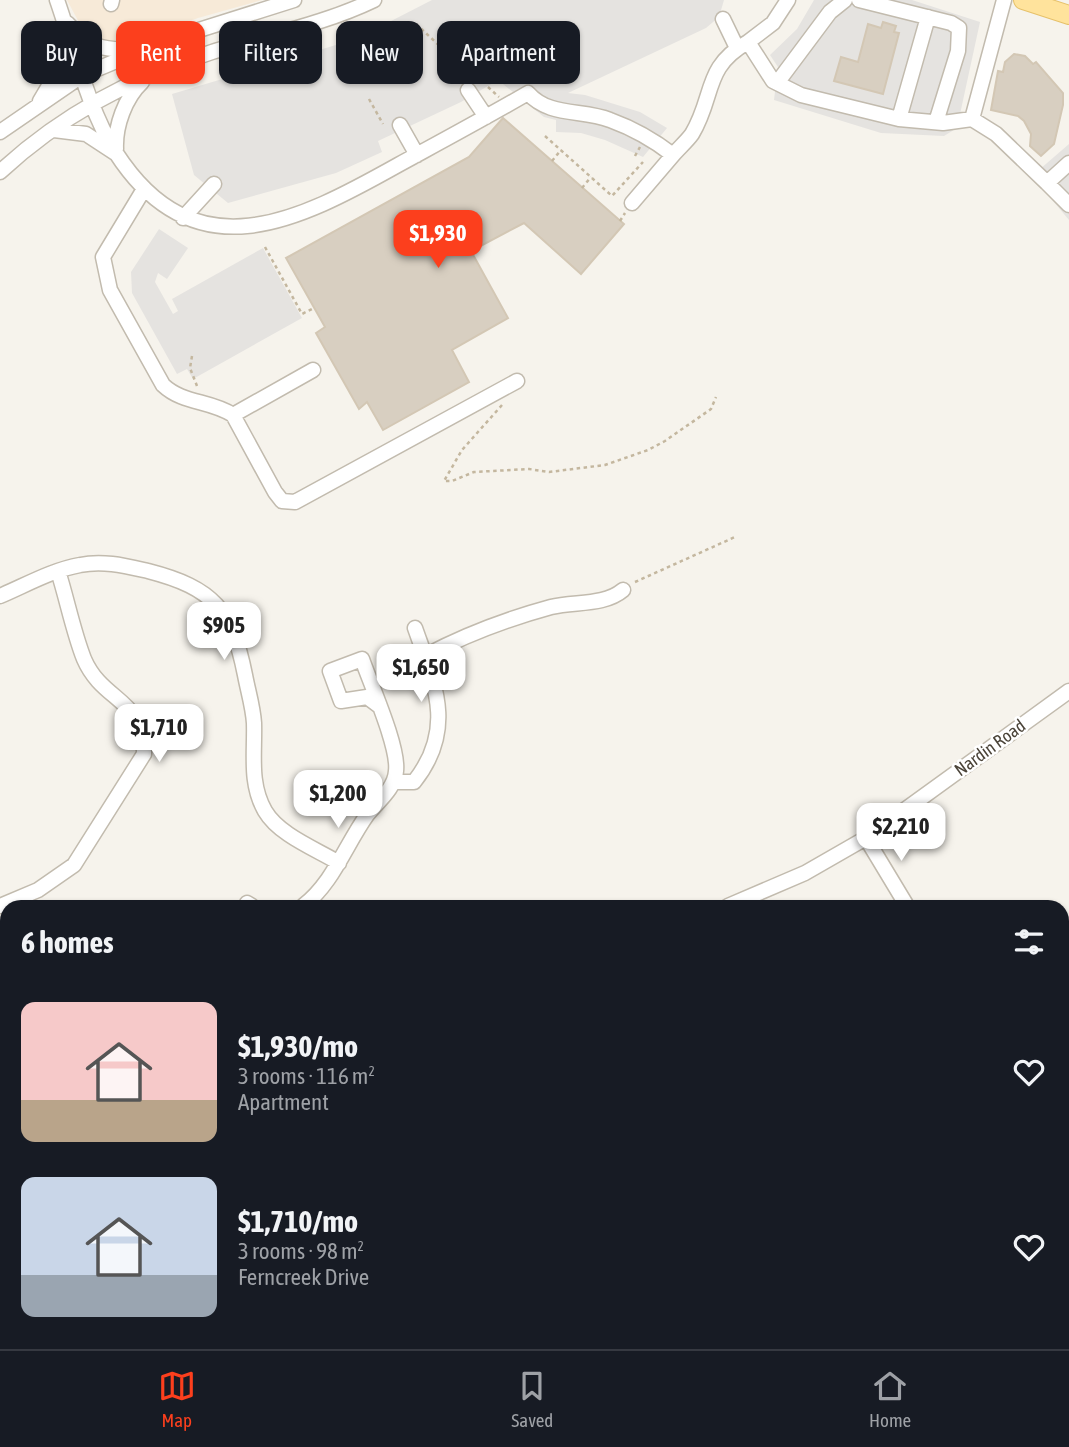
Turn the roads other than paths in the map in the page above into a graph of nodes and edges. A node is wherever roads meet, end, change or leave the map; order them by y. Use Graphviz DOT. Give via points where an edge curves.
graph roads {
  1 [pos="57,0"];
  2 [pos="294,0"];
  3 [pos="373,0"];
  4 [pos="788,0"];
  5 [pos="845,0"];
  6 [pos="859,0"];
  7 [pos="1004,0"];
  8 [pos="1023,0"];
  9 [pos="1069,15"];
  10 [pos="929,17"];
  11 [pos="723,19"];
  12 [pos="64,20"];
  13 [pos="205,29"];
  14 [pos="743,45"];
  15 [pos="116,51"];
  16 [pos="205,55"];
  17 [pos="777,83"];
  18 [pos="70,84"];
  19 [pos="87,84"];
  20 [pos="130,84"];
  21 [pos="142,84"];
  22 [pos="468,90"];
  23 [pos="94,102"];
  24 [pos="38,105"];
  25 [pos="486,117"];
  26 [pos="899,119"];
  27 [pos="972,119"];
  28 [pos="936,122"];
  29 [pos="400,125"];
  30 [pos="52,130"];
  31 [pos="0,132"];
  32 [pos="117,154"];
  33 [pos="417,155"];
  34 [pos="673,155"];
  35 [pos="1069,163"];
  36 [pos="0,172"];
  37 [pos="1047,183"];
  38 [pos="214,184"];
  39 [pos="144,188"];
  40 [pos="632,203"];
  41 [pos="1069,205"];
  42 [pos="183,218"];
  43 [pos="313,370"];
  44 [pos="512,384"];
  45 [pos="233,415"];
  46 [pos="58,571"];
  47 [pos="623,590"];
  48 [pos="0,596"];
  49 [pos="415,628"];
  50 [pos="425,656"];
  51 [pos="1069,691"];
  52 [pos="379,706"];
  53 [pos="394,782"];
  54 [pos="866,838"];
  55 [pos="339,863"];
  56 [pos="14,900"];
  57 [pos="310,900"];
  58 [pos="741,900"];
  59 [pos="903,900"];
  1 -- 12 [label="street"];
  2 -- 13 [label="street"];
  3 -- 16 [label="street" via="307,26"];
  4 -- 14 [label="street" via="773,23"];
  5 -- 17 [label="street" via="830,12"];
  6 -- 10 [label="street"];
  7 -- 27 [label="street"];
  8 -- 9 [label="main road"];
  10 -- 26 [label="street"];
  10 -- 28 [label="street" via="959,28 960,38"];
  11 -- 14 [label="street"];
  12 -- 15 [label="street" via="86,41"];
  12 -- 24 [label="street" via="53,79"];
  14 -- 17 [label="street"];
  14 -- 34 [label="street" via="727,55 710,83 691,135"];
  17 -- 26 [label="street" via="801,95"];
  18 -- 24 [label="street"];
  19 -- 23 [label="street"];
  20 -- 23 [label="street"];
  21 -- 32 [label="street" via="127,102 118,127"];
  22 -- 25 [label="street"];
  23 -- 30 [label="street"];
  23 -- 32 [label="street"];
  24 -- 31 [label="street"];
  25 -- 33 [label="street"];
  25 -- 34 [label="street" via="528,93 537,104 554,110 611,120"];
  26 -- 28 [label="street"];
  27 -- 28 [label="street"];
  27 -- 37 [label="street" via="996,134"];
  29 -- 33 [label="street"];
  30 -- 32 [label="street" via="86,134"];
  30 -- 36 [label="street"];
  32 -- 39 [label="street"];
  33 -- 42 [label="street" via="332,203 290,216 240,228"];
  34 -- 40 [label="street"];
  35 -- 37 [label="street"];
  37 -- 41 [label="street"];
  38 -- 42 [label="street"];
  39 -- 42 [label="street"];
  39 -- 45 [label="street" via="103,257 110,290 163,385 173,394 221,407"];
  43 -- 45 [label="street"];
  44 -- 45 [label="street" via="295,502 282,501 275,492"];
  46 -- 48 [label="street"];
  46 -- 55 [label="street" via="91,563 141,570 181,580 222,609 240,651 254,723 251,741 260,800 275,824"];
  46 -- 56 [label="street" via="84,659 108,692 139,720 144,754 74,865"];
  47 -- 50 [label="street" via="614,597 554,606 506,621"];
  49 -- 50 [label="street"];
  50 -- 53 [label="street" via="437,691 439,730 434,749 414,782"];
  51 -- 54 [label="street, Nardin Road"];
  52 -- 53 [label="street" via="395,755"];
  53 -- 55 [label="street"];
  54 -- 58 [label="street, Nardin Road" via="805,873"];
  54 -- 59 [label="street"];
  55 -- 57 [label="street"];
}
